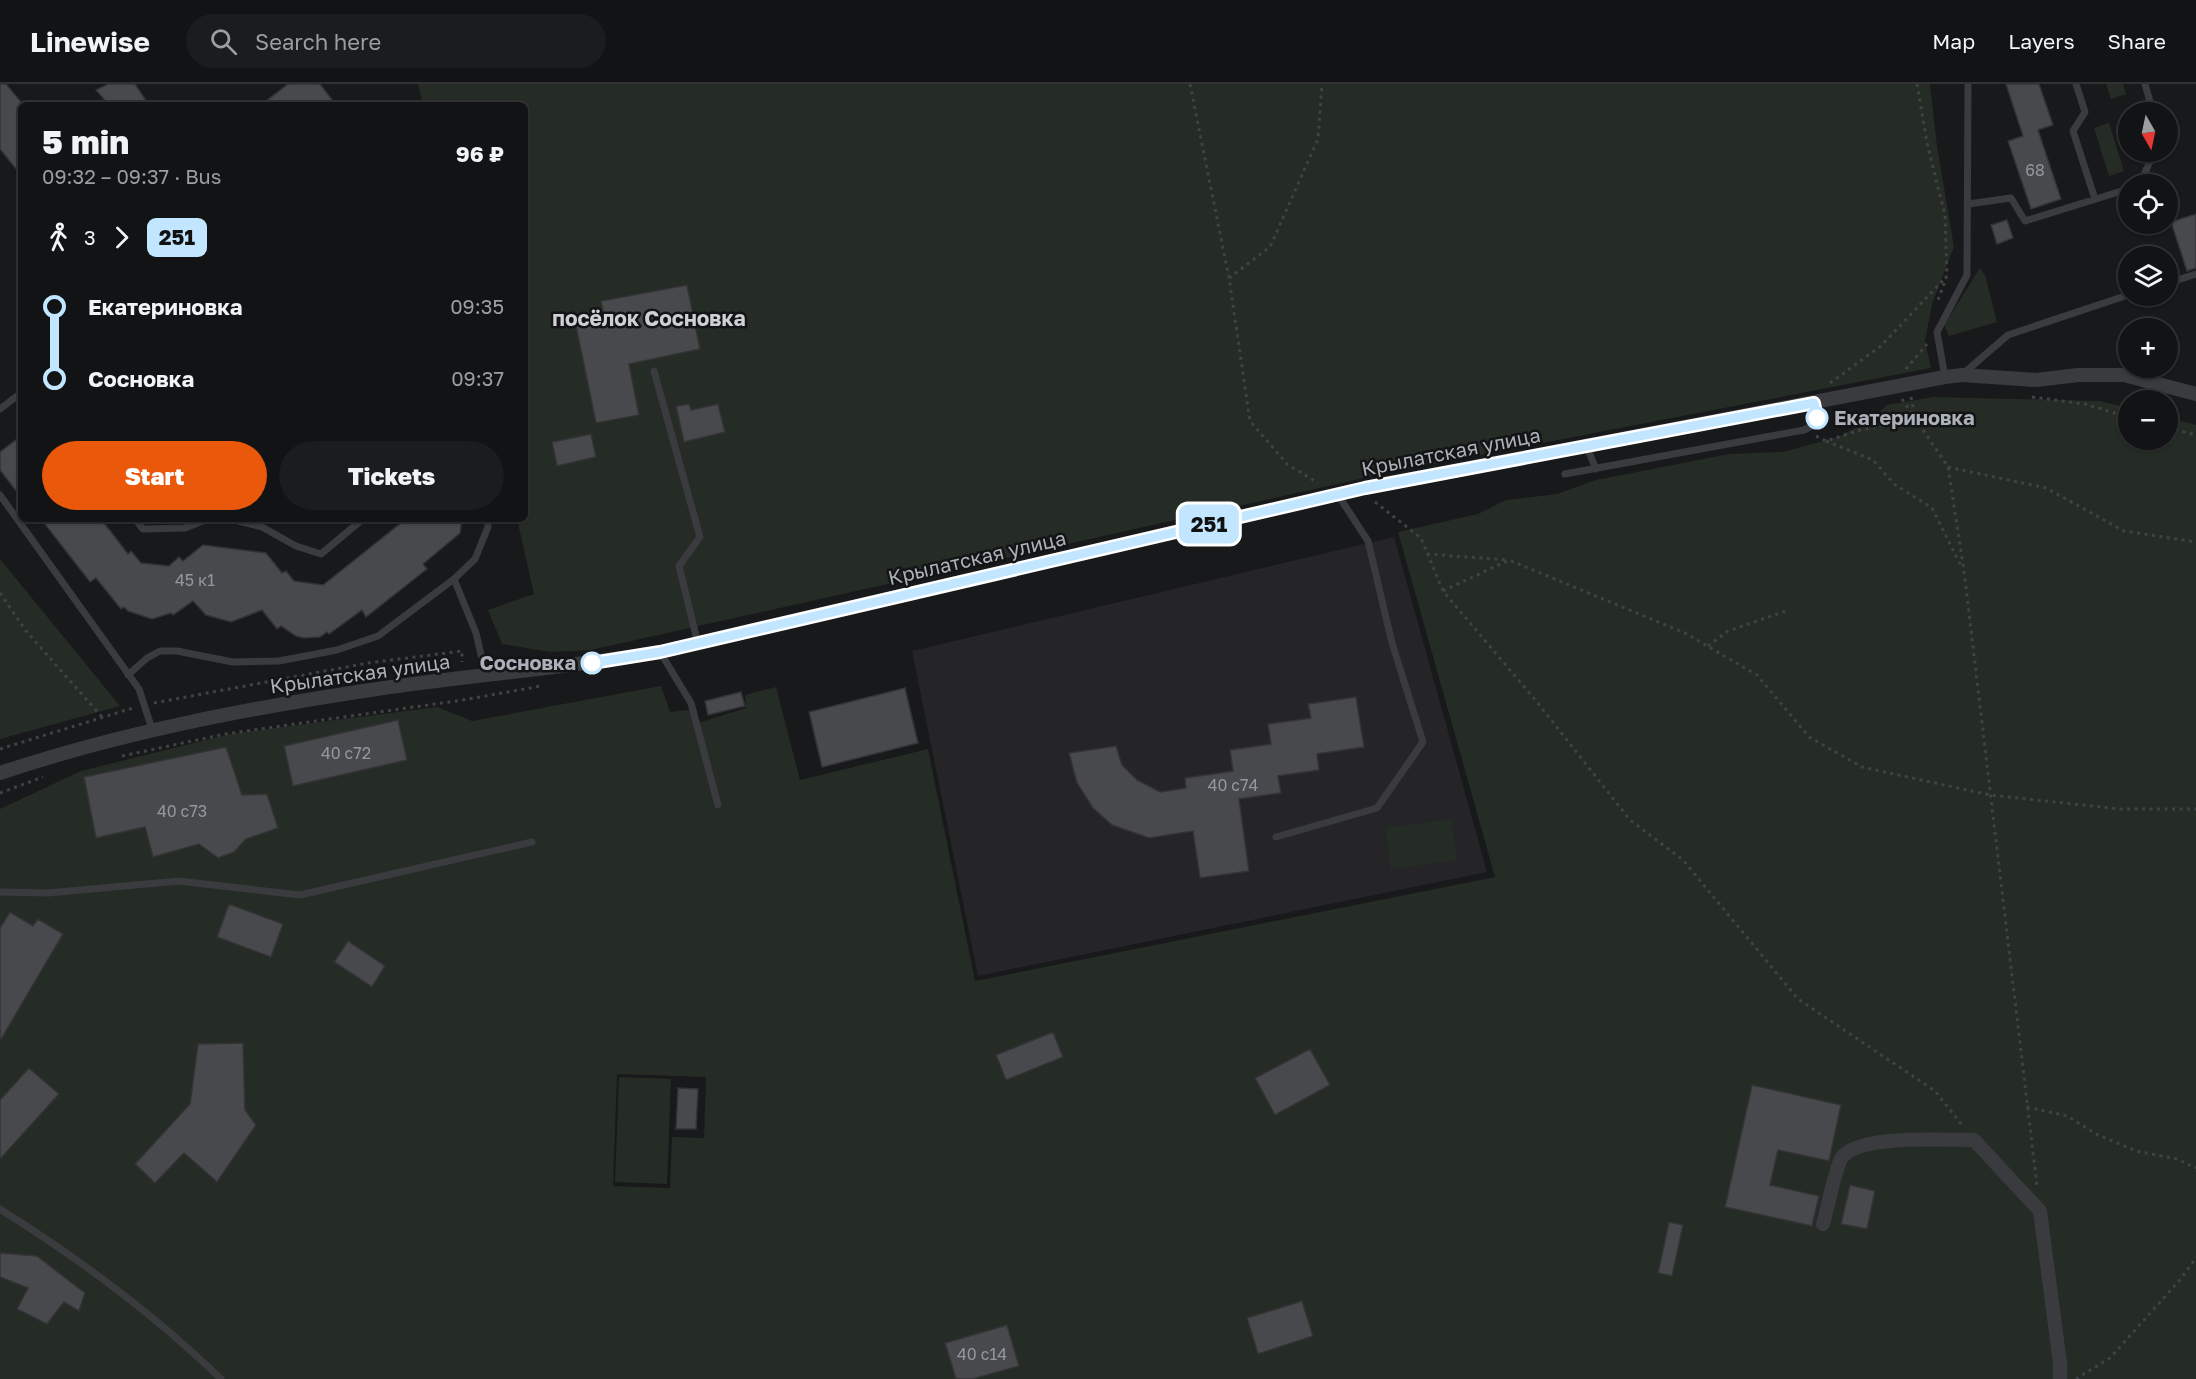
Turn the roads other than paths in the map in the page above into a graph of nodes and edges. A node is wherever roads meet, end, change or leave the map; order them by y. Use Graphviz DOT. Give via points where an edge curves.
graph roads {
  1 [pos="1968,84"];
  2 [pos="2076,84"];
  3 [pos="2145,84"];
  4 [pos="2150,102"];
  5 [pos="2118,192"];
  6 [pos="2095,199"];
  7 [pos="1968,204"];
  8 [pos="2196,274"];
  9 [pos="2178,280"];
  10 [pos="2118,299"];
  11 [pos="654,371"];
  12 [pos="1962,375"];
  13 [pos="1946,377"];
  14 [pos="2196,394"];
  15 [pos="18,395"];
  16 [pos="1814,403"];
  17 [pos="0,408"];
  18 [pos="1586,445"];
  19 [pos="1596,469"];
  20 [pos="1565,474"];
  21 [pos="0,495"];
  22 [pos="1338,495"];
  23 [pos="18,520"];
  24 [pos="19,522"];
  25 [pos="137,522"];
  26 [pos="199,522"];
  27 [pos="242,522"];
  28 [pos="359,522"];
  29 [pos="488,522"];
  30 [pos="454,579"];
  31 [pos="698,644"];
  32 [pos="660,652"];
  33 [pos="128,675"];
  34 [pos="486,676"];
  35 [pos="152,729"];
  36 [pos="0,773"];
  37 [pos="718,805"];
  38 [pos="1276,837"];
  39 [pos="532,842"];
  40 [pos="0,892"];
  41 [pos="0,1209"];
  42 [pos="1823,1224"];
  43 [pos="221,1379"];
  44 [pos="2060,1379"];
  1 -- 7 [label="lane"];
  2 -- 6 [label="lane" via="2085,112 2073,131"];
  3 -- 4 [label="lane"];
  5 -- 6 [label="lane"];
  6 -- 7 [label="lane" via="2025,221 2011,198"];
  7 -- 13 [label="lane" via="1967,275 1936,332"];
  8 -- 9 [label="lane"];
  10 -- 12 [label="lane" via="2008,334"];
  11 -- 31 [label="lane" via="700,537 679,566"];
  12 -- 13 [label="street, Крылатская улица"];
  12 -- 14 [label="street, Крылатская улица" via="2012,380 2124,375"];
  13 -- 16 [label="street, Крылатская улица"];
  15 -- 17 [label="lane"];
  16 -- 18 [label="street, Крылатская улица"];
  16 -- 19 [label="lane" via="1817,419 1804,430"];
  18 -- 19 [label="lane"];
  18 -- 22 [label="street, Крылатская улица"];
  19 -- 20 [label="lane"];
  21 -- 23 [label="lane"];
  22 -- 31 [label="street, Крылатская улица"];
  22 -- 38 [label="lane" via="1368,542 1392,643 1423,741 1377,808"];
  24 -- 33 [label="lane"];
  25 -- 26 [label="lane" via="143,529 184,528"];
  27 -- 28 [label="lane" via="321,554"];
  29 -- 30 [label="lane" via="475,560"];
  30 -- 33 [label="lane" via="378,636 337,650 279,661 233,662 159,651"];
  30 -- 34 [label="lane" via="476,633"];
  31 -- 32 [label="street, Крылатская улица"];
  32 -- 34 [label="street, Крылатская улица"];
  32 -- 37 [label="lane" via="691,703"];
  33 -- 35 [label="lane" via="140,689"];
  34 -- 35 [label="street, Крылатская улица" via="378,689"];
  35 -- 36 [label="street, Крылатская улица"];
  39 -- 40 [label="lane" via="300,895 179,881 48,893"];
  41 -- 43 [label="lane" via="67,1251"];
  42 -- 44 [label="street" via="1842,1158 1853,1150 1908,1140 1974,1140 2040,1211"];
}
